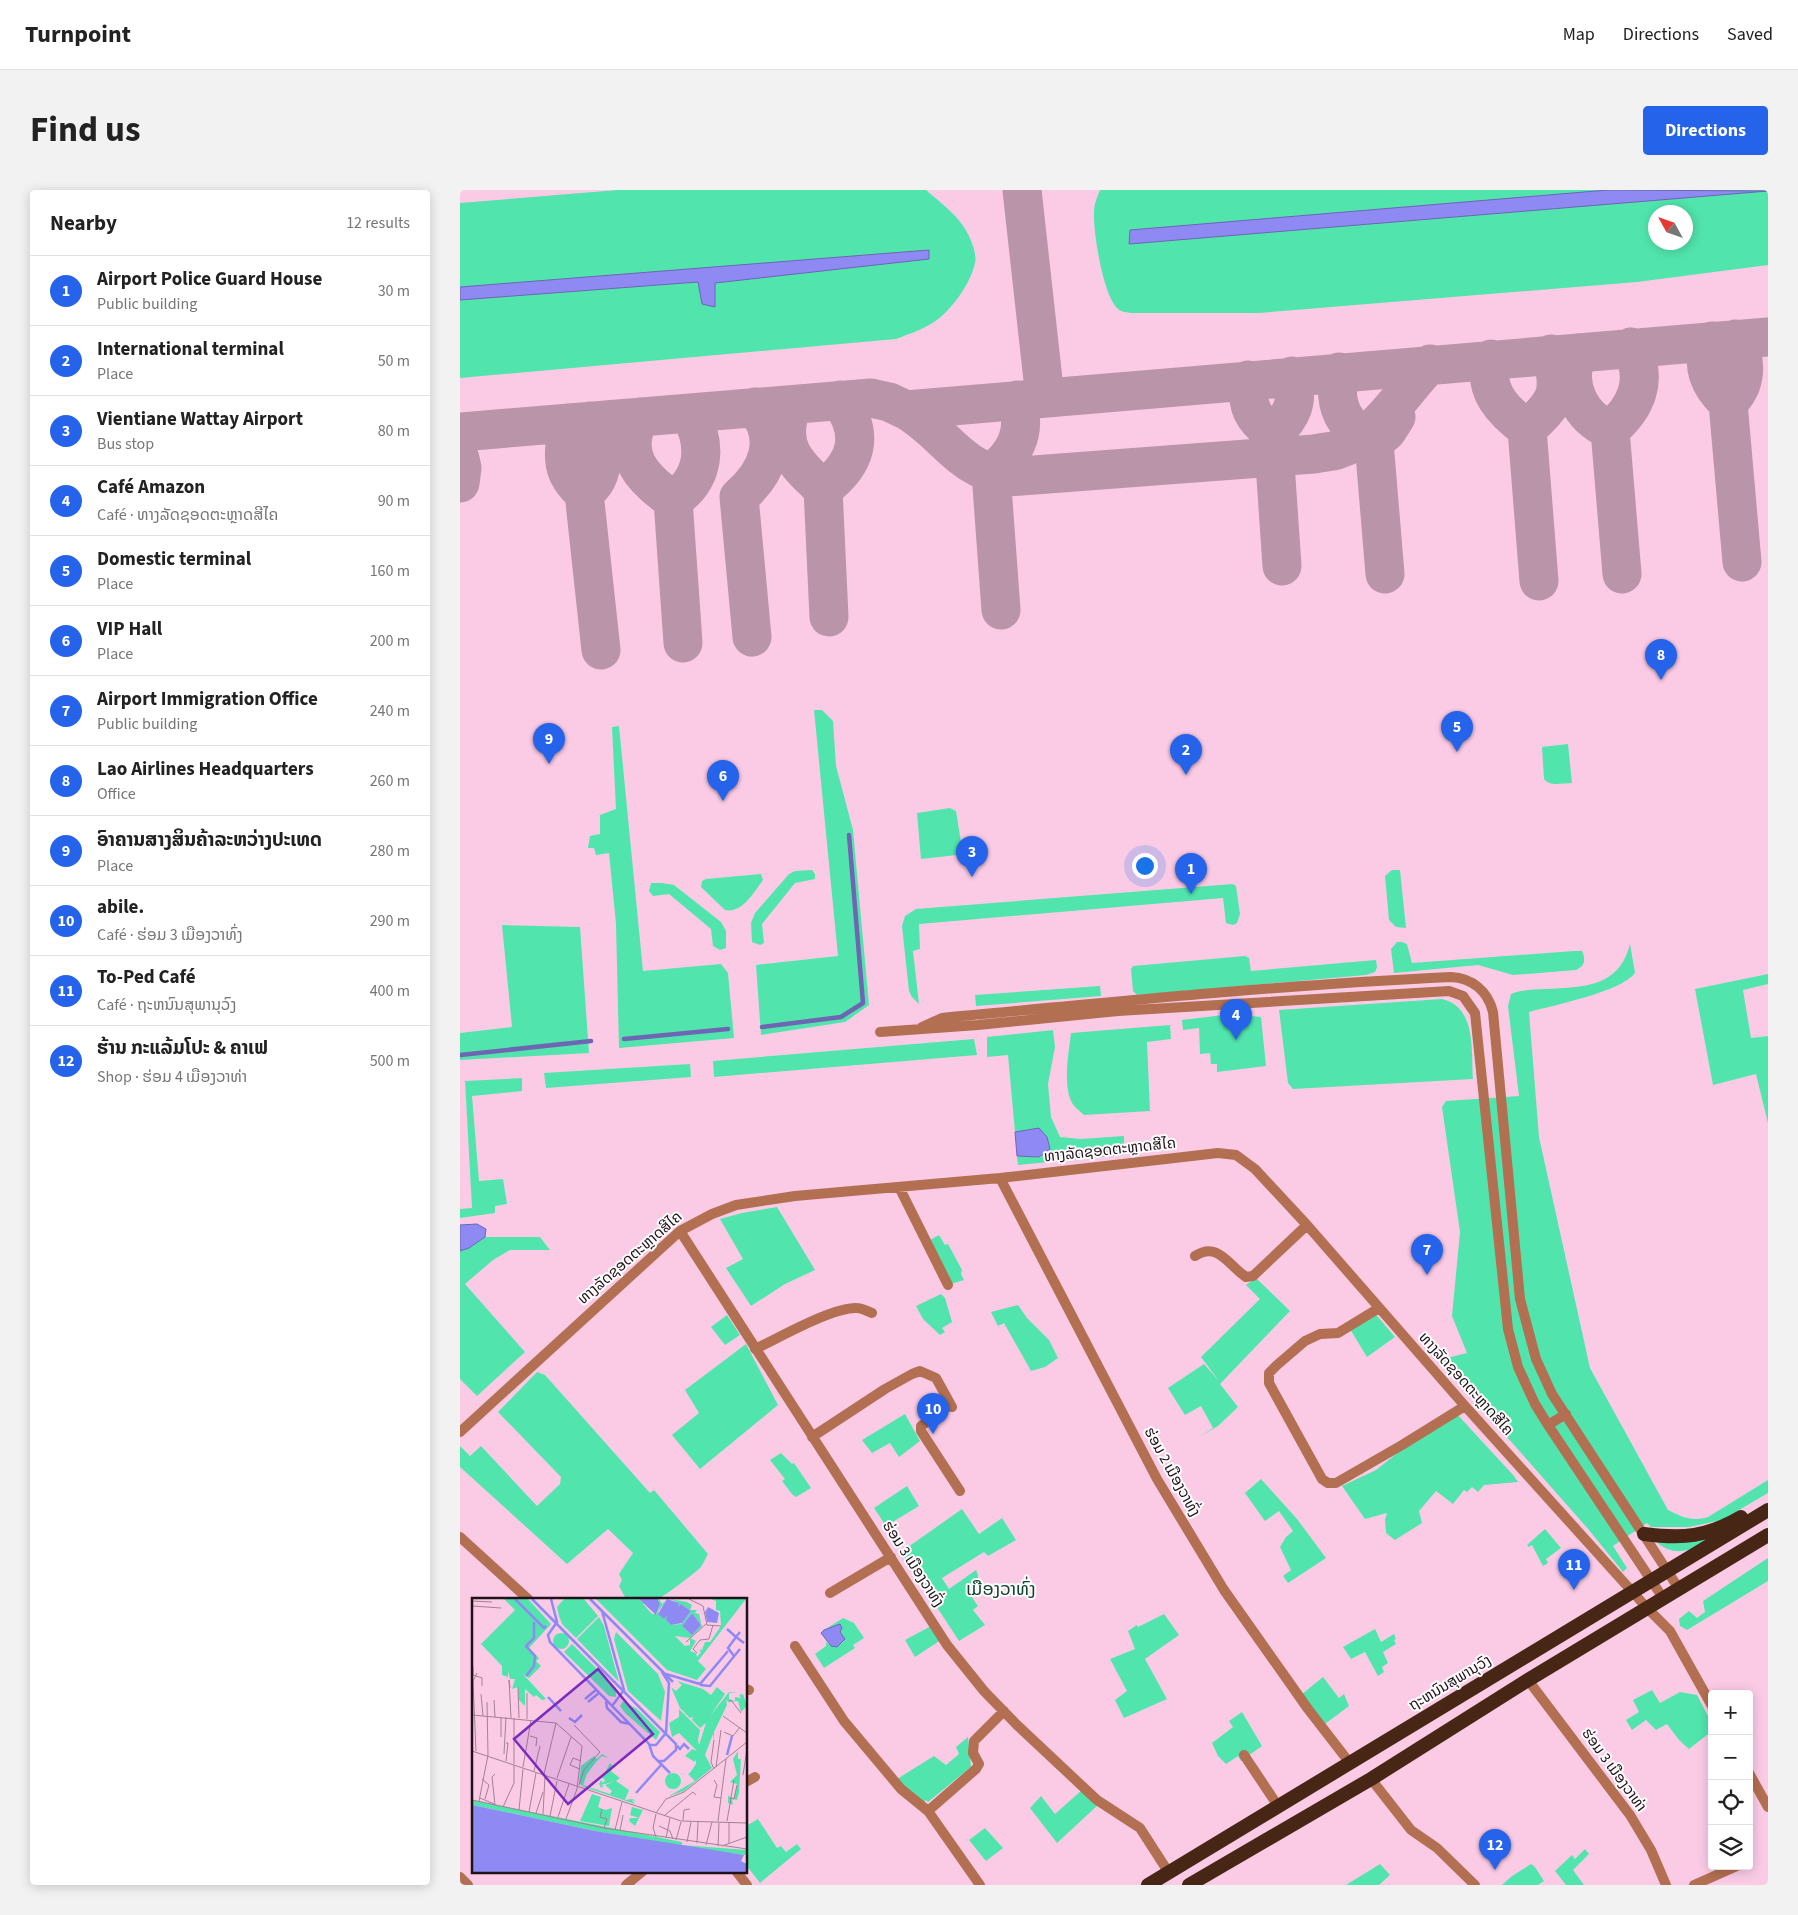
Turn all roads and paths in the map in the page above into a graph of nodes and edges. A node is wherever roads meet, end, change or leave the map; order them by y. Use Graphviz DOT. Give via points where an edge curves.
graph roads {
  1 [pos="916,1030"];
  2 [pos="880,1032"];
  3 [pos="1501,1084"];
  4 [pos="1482,1086"];
  5 [pos="1000,1178"];
  6 [pos="899,1187"];
  7 [pos="1307,1225"];
  8 [pos="680,1231"];
  9 [pos="1195,1256"];
  10 [pos="948,1285"];
  11 [pos="1519,1289"];
  12 [pos="1504,1290"];
  13 [pos="1379,1308"];
  14 [pos="872,1313"];
  15 [pos="756,1349"];
  16 [pos="1465,1406"];
  17 [pos="1566,1414"];
  18 [pos="1548,1425"];
  19 [pos="460,1432"];
  20 [pos="812,1437"];
  21 [pos="960,1491"];
  22 [pos="1768,1502"];
  23 [pos="1768,1510"];
  24 [pos="1644,1534"];
  25 [pos="1768,1535"];
  26 [pos="460,1537"];
  27 [pos="891,1557"];
  28 [pos="1668,1572"];
  29 [pos="1652,1582"];
  30 [pos="1679,1589"];
  31 [pos="1634,1592"];
  32 [pos="830,1593"];
  33 [pos="527,1598"];
  34 [pos="1663,1598"];
  35 [pos="1647,1608"];
  36 [pos="795,1646"];
  37 [pos="1528,1680"];
  38 [pos="1708,1699"];
  39 [pos="1004,1711"];
  40 [pos="1244,1755"];
  41 [pos="1349,1762"];
  42 [pos="1371,1779"];
  43 [pos="1753,1780"];
  44 [pos="1278,1806"];
  45 [pos="1768,1807"];
  46 [pos="928,1810"];
  47 [pos="1728,1870"];
  48 [pos="642,1872"];
  49 [pos="737,1872"];
  50 [pos="1168,1873"];
  51 [pos="460,1877"];
  52 [pos="1197,1883"];
  53 [pos="468,1885"];
  54 [pos="626,1885"];
  55 [pos="747,1885"];
  56 [pos="980,1885"];
  57 [pos="1148,1885"];
  58 [pos="1475,1885"];
  59 [pos="1666,1885"];
  60 [pos="1694,1885"];
  1 -- 2 [label="street"];
  1 -- 3 [label="street" via="942,1018 961,1016 1117,1001 1461,977 1475,984 1491,1003"];
  1 -- 4 [label="street" via="1118,1011 1449,991 1463,996 1475,1013"];
  3 -- 4 [label="street"];
  3 -- 11 [label="street"];
  4 -- 12 [label="street"];
  5 -- 6 [label="street, ທາງລັດຊອດຕະຫຼາດສີໄຄ"];
  5 -- 7 [label="street, ທາງລັດຊອດຕະຫຼາດສີໄຄ" via="1218,1153 1236,1155 1255,1168"];
  5 -- 41 [label="street, ຮ່ອມ 2 ເມືອງວາທົ່ງ" via="1157,1479 1224,1590"];
  6 -- 8 [label="street, ທາງລັດຊອດຕະຫຼາດສີໄຄ" via="736,1205"];
  6 -- 10 [label="street"];
  7 -- 9 [label="street" via="1253,1276 1246,1277 1212,1250 1204,1250"];
  7 -- 13 [label="street, ທາງລັດຊອດຕະຫຼາດສີໄຄ"];
  8 -- 15 [label="street, ຮ່ອມ 3 ເມືອງວາທົ່ງ"];
  8 -- 19 [label="street, ທາງລັດຊອດຕະຫຼາດສີໄຄ"];
  11 -- 12 [label="street"];
  11 -- 17 [label="street" via="1536,1359 1552,1394"];
  12 -- 18 [label="street" via="1508,1329 1518,1367"];
  13 -- 16 [label="street, ທາງລັດຊອດຕະຫຼາດສີໄຄ"];
  13 -- 16 [label="street" via="1338,1333 1320,1334 1305,1341 1269,1373 1269,1383 1322,1479 1336,1483"];
  14 -- 15 [label="street" via="858,1308 843,1310"];
  15 -- 20 [label="street, ຮ່ອມ 3 ເມືອງວາທົ່ງ"];
  16 -- 31 [label="street, ທາງລັດຊອດຕະຫຼາດສີໄຄ"];
  17 -- 18 [label="street"];
  17 -- 24 [label="street"];
  18 -- 29 [label="street"];
  20 -- 21 [label="street" via="885,1389 920,1371 936,1378 951,1406 921,1426 921,1431"];
  20 -- 27 [label="street, ຮ່ອມ 3 ເມືອງວາທົ່ງ"];
  22 -- 24 [label="highway" via="1701,1535"];
  23 -- 28 [label="highway, ຖະຫນົນສຸພານຸວົງ"];
  24 -- 28 [label="street"];
  25 -- 30 [label="highway"];
  26 -- 33 [label="street"];
  27 -- 32 [label="street"];
  27 -- 39 [label="street, ຮ່ອມ 3 ເມືອງວາທົ່ງ" via="947,1645"];
  28 -- 29 [label="highway, ຖະຫນົນສຸພານຸວົງ"];
  28 -- 30 [label="street"];
  29 -- 31 [label="highway, ຖະຫນົນສຸພານຸວົງ"];
  29 -- 34 [label="street"];
  30 -- 34 [label="highway"];
  31 -- 35 [label="street, ທາງລັດຊອດຕະຫຼາດສີໄຄ"];
  31 -- 41 [label="highway, ຖະຫນົນສຸພານຸວົງ"];
  34 -- 35 [label="highway"];
  35 -- 37 [label="highway"];
  35 -- 38 [label="street, ທາງລັດຊອດຕະຫຼາດສີໄຄ" via="1670,1631"];
  36 -- 46 [label="street" via="844,1721 901,1789"];
  37 -- 42 [label="highway"];
  37 -- 59 [label="street, ຮ່ອມ 3 ເມືອງວາທ່າ" via="1630,1815 1651,1850"];
  39 -- 46 [label="street" via="974,1741 973,1754 979,1764 976,1769"];
  39 -- 50 [label="street, ຮ່ອມ 3 ເມືອງວາທົ່ງ" via="1097,1800 1140,1828"];
  40 -- 44 [label="street"];
  41 -- 44 [label="highway, ຖະຫນົນສຸພານຸວົງ"];
  42 -- 52 [label="highway"];
  42 -- 58 [label="street" via="1411,1830 1437,1848"];
  43 -- 45 [label="street"];
  44 -- 50 [label="highway, ຖະຫນົນສຸພານຸວົງ"];
  46 -- 56 [label="street"];
  47 -- 60 [label="street"];
  48 -- 54 [label="street"];
  49 -- 55 [label="street"];
  50 -- 57 [label="highway, ຖະຫນົນສຸພານຸວົງ"];
  51 -- 53 [label="street"];
}
